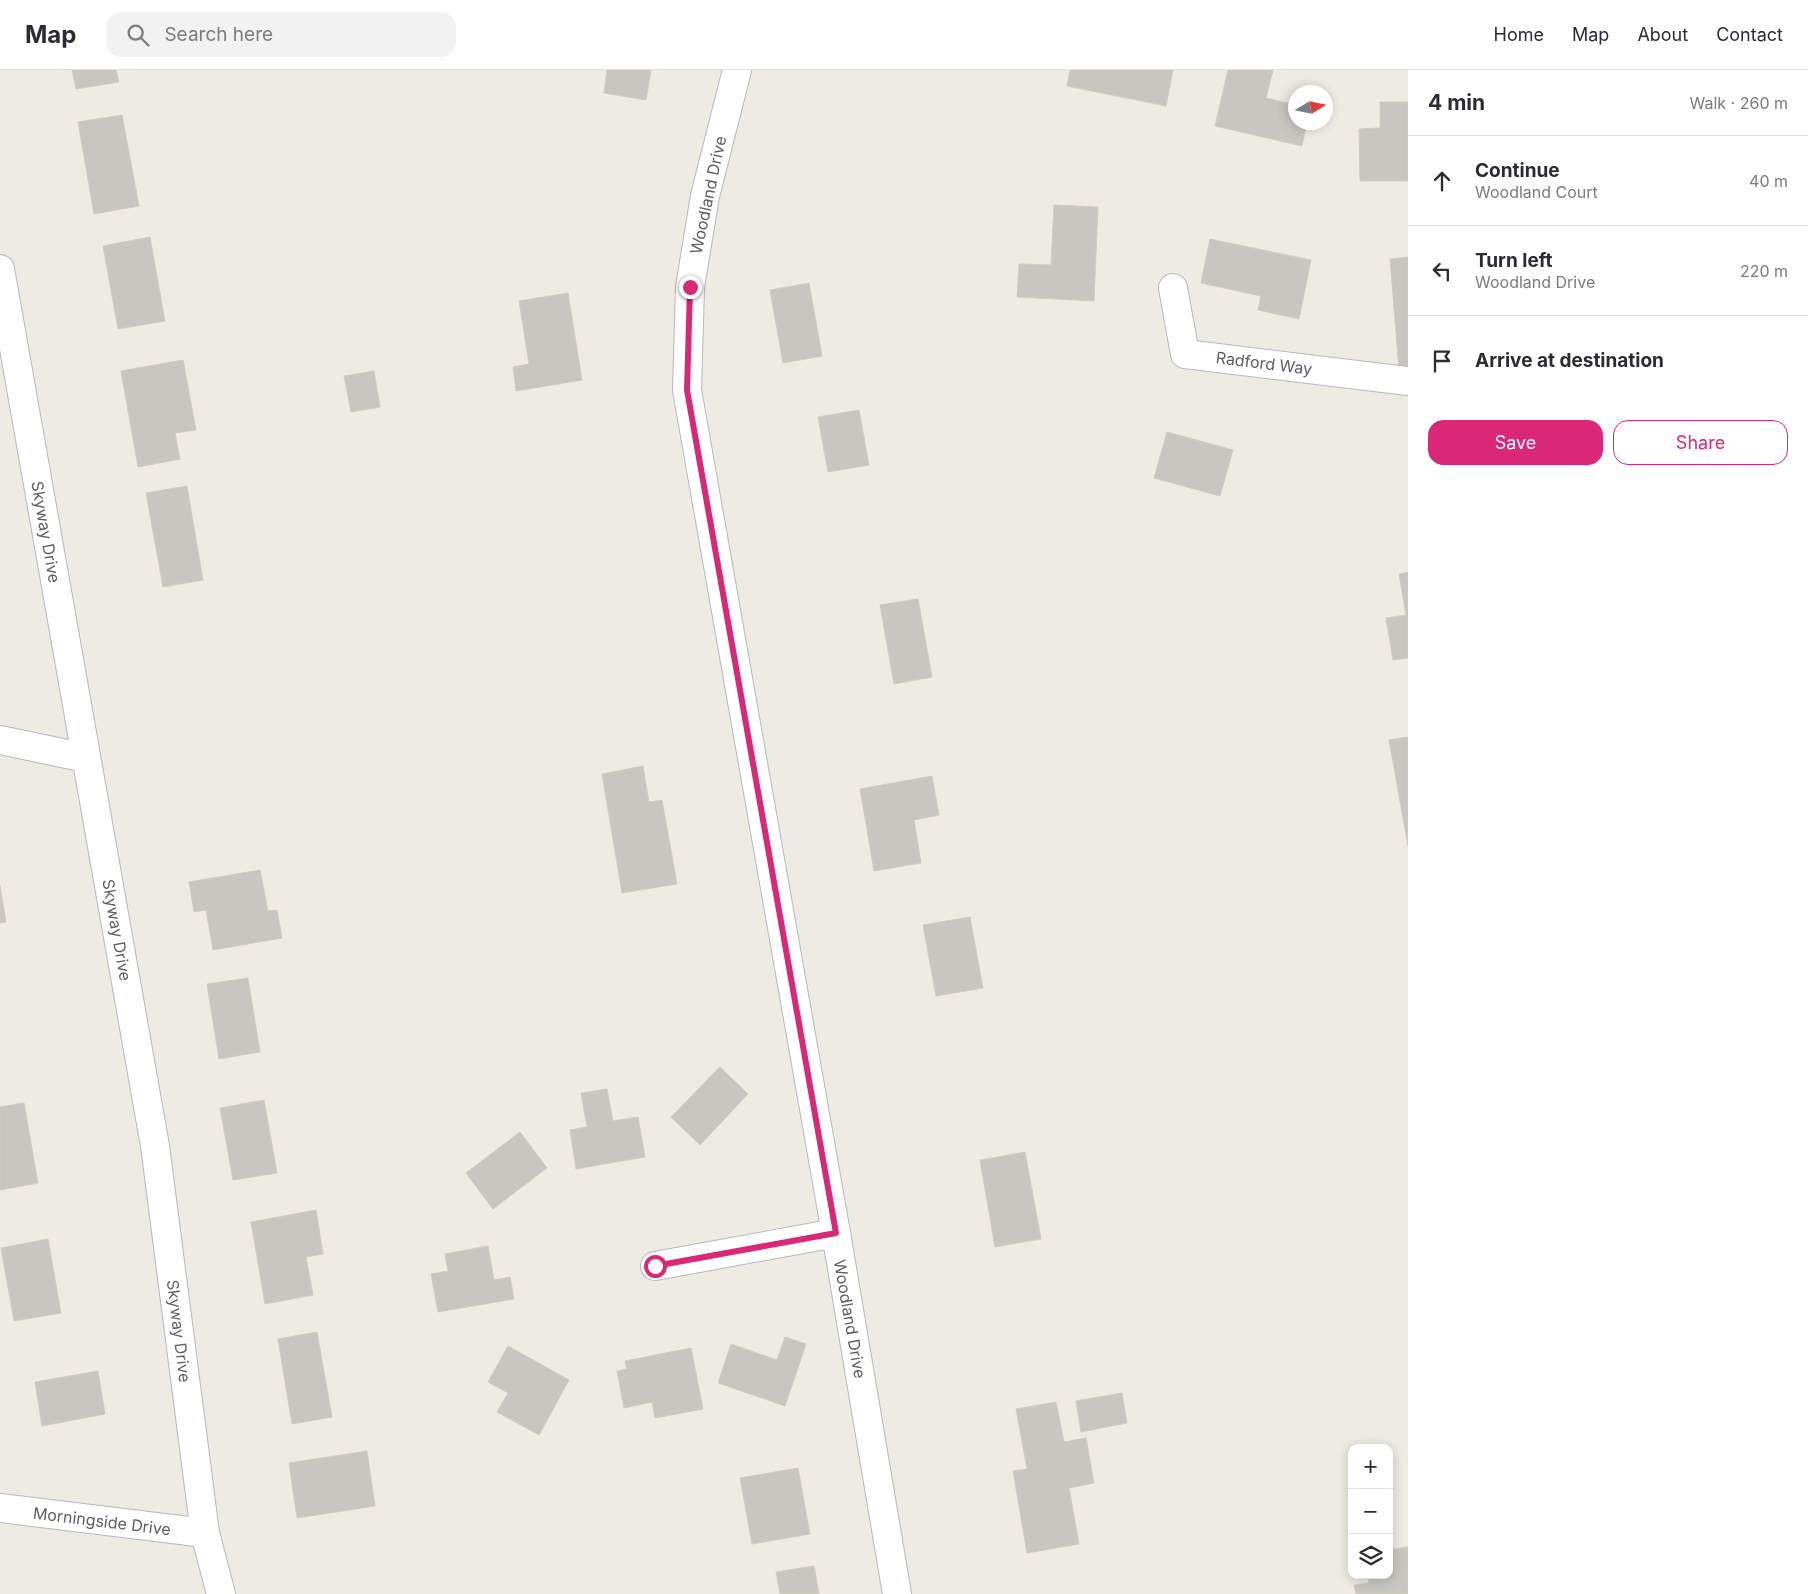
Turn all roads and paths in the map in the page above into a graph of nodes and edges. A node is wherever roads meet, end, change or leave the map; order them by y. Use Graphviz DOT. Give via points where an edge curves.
graph roads {
  1 [pos="737,70"];
  2 [pos="0,269"];
  3 [pos="1173,288"];
  4 [pos="1408,381"];
  5 [pos="0,740"];
  6 [pos="86,758"];
  7 [pos="836,1233"];
  8 [pos="655,1266"];
  9 [pos="0,1508"];
  10 [pos="205,1533"];
  11 [pos="221,1594"];
  12 [pos="897,1594"];
  1 -- 7 [label="street, Woodland Drive" via="705,196 690,287 687,390"];
  2 -- 6 [label="street, Skyway Drive"];
  3 -- 4 [label="street, Radford Way" via="1185,354"];
  5 -- 6 [label="street"];
  6 -- 10 [label="street, Skyway Drive" via="155,1146"];
  7 -- 8 [label="street"];
  7 -- 12 [label="street, Woodland Drive"];
  9 -- 10 [label="street, Morningside Drive"];
  10 -- 11 [label="street, Skyway Drive"];
}
